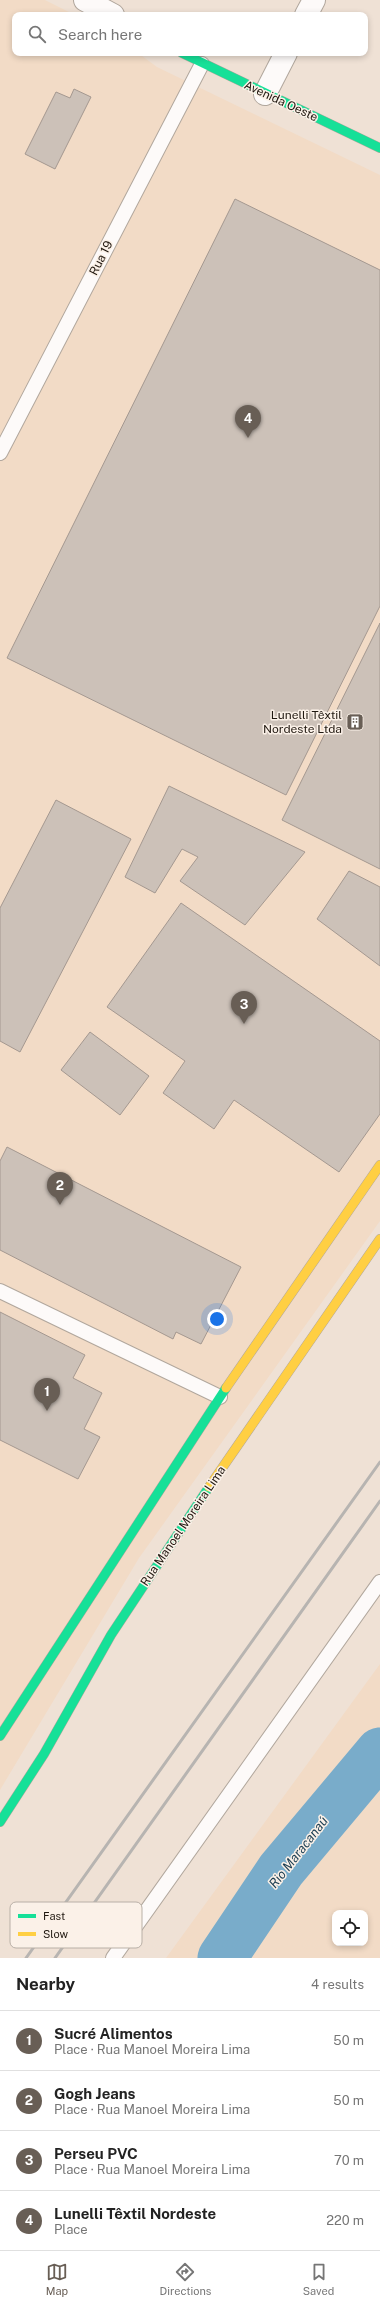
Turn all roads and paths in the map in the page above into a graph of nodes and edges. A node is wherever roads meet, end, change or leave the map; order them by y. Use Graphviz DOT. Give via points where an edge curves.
graph roads {
  1 [pos="85,0"];
  2 [pos="314,0"];
  3 [pos="107,12"];
  4 [pos="308,12"];
  5 [pos="187,56"];
  6 [pos="284,56"];
  7 [pos="202,64"];
  8 [pos="265,94"];
  9 [pos="380,148"];
  10 [pos="0,453"];
  11 [pos="380,1165"];
  12 [pos="380,1239"];
  13 [pos="0,1291"];
  14 [pos="220,1397"];
  15 [pos="380,1582"];
  16 [pos="0,1736"];
  17 [pos="0,1822"];
  18 [pos="142,1917"];
  19 [pos="120,1948"];
  20 [pos="113,1958"];
  1 -- 3 [label="street"];
  2 -- 4 [label="street"];
  5 -- 7 [label="street, Avenida Oeste"];
  6 -- 8 [label="street"];
  7 -- 8 [label="street, Avenida Oeste"];
  7 -- 10 [label="lane, Rua 19"];
  8 -- 9 [label="street, Avenida Oeste"];
  11 -- 14 [label="street"];
  12 -- 17 [label="street, Rua Manoel Moreira Lima" via="255,1418 111,1635 44,1754"];
  13 -- 14 [label="lane"];
  14 -- 16 [label="street"];
  15 -- 18 [label="lane"];
  19 -- 20 [label="lane"];
}
